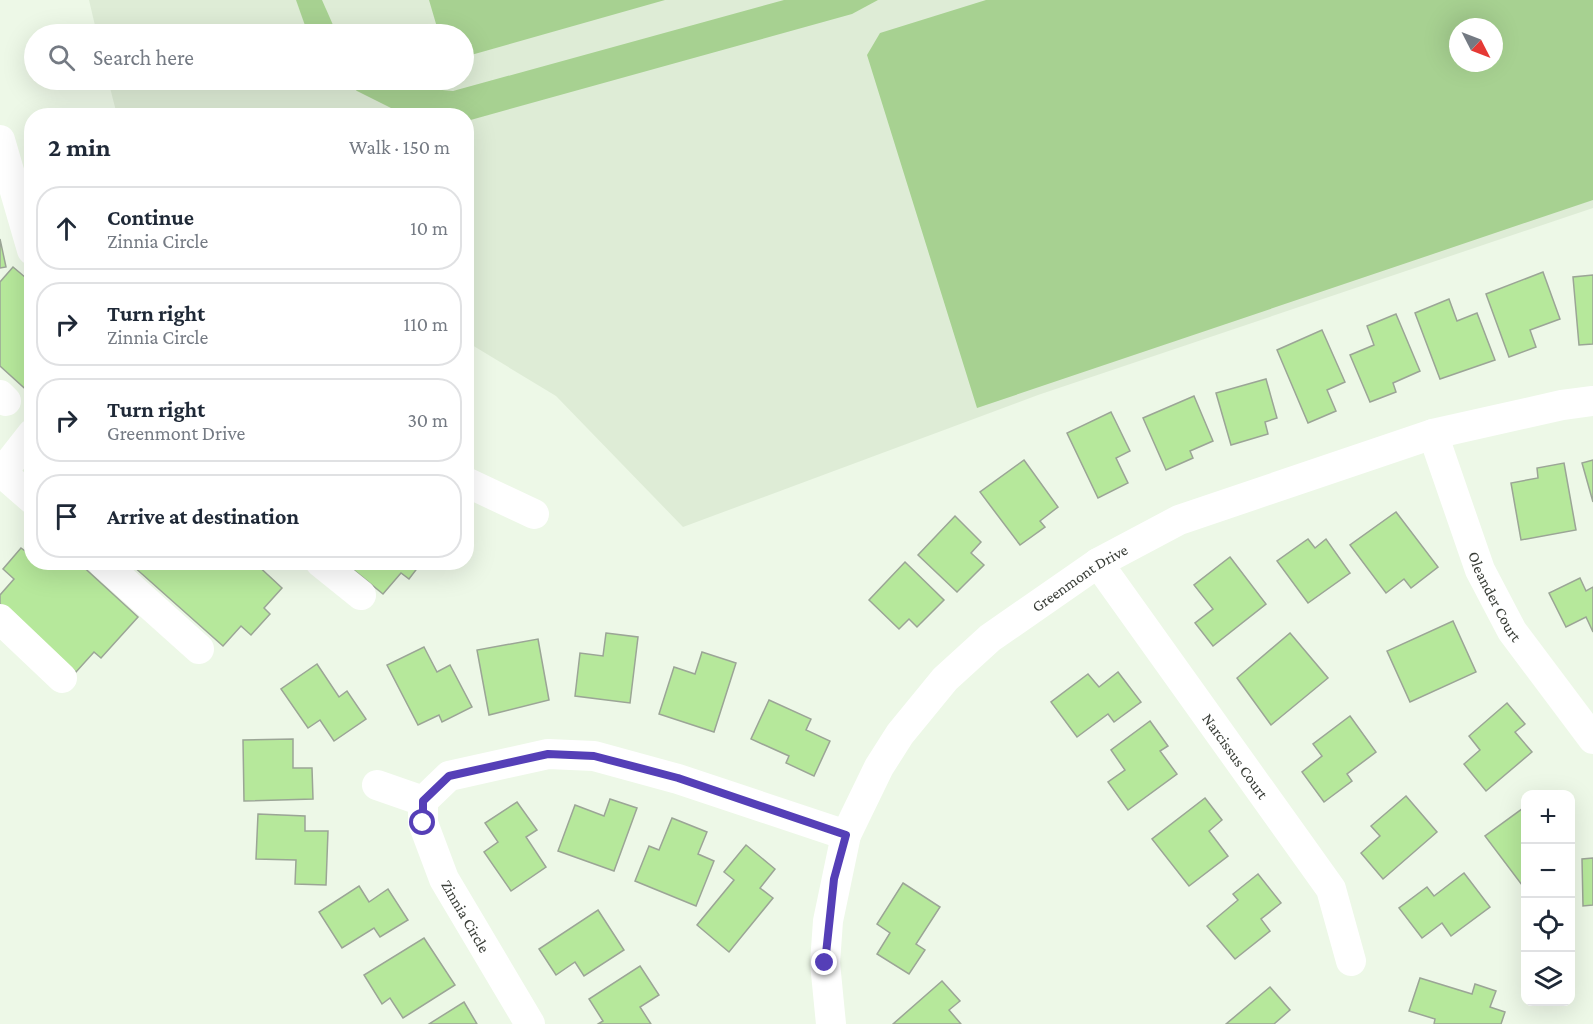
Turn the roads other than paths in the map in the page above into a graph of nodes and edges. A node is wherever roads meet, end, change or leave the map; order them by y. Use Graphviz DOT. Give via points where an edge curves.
graph roads {
  1 [pos="0,140"];
  2 [pos="24,222"];
  3 [pos="1593,400"];
  4 [pos="1433,434"];
  5 [pos="24,444"];
  6 [pos="1,473"];
  7 [pos="474,486"];
  8 [pos="24,492"];
  9 [pos="534,514"];
  10 [pos="1098,563"];
  11 [pos="111,570"];
  12 [pos="330,570"];
  13 [pos="361,595"];
  14 [pos="0,619"];
  15 [pos="199,649"];
  16 [pos="62,678"];
  17 [pos="1593,739"];
  18 [pos="377,785"];
  19 [pos="423,801"];
  20 [pos="846,835"];
  21 [pos="1350,961"];
  22 [pos="530,1024"];
  23 [pos="831,1024"];
  1 -- 2 [label="street"];
  3 -- 4 [label="street, Greenmont Drive"];
  4 -- 10 [label="street, Greenmont Drive" via="1179,520"];
  4 -- 17 [label="street, Oleander Court" via="1480,570 1512,631"];
  5 -- 6 [label="street"];
  6 -- 8 [label="street"];
  7 -- 9 [label="street"];
  10 -- 20 [label="street, Greenmont Drive" via="990,638 945,679 894,742"];
  10 -- 21 [label="street, Narcissus Court" via="1331,889"];
  11 -- 15 [label="street"];
  12 -- 13 [label="street"];
  14 -- 16 [label="street"];
  18 -- 19 [label="street"];
  19 -- 20 [label="street" via="449,776 548,754 594,756 678,778"];
  19 -- 22 [label="street, Zinnia Circle" via="423,823 430,850"];
  20 -- 23 [label="street, Greenmont Drive" via="828,921 825,963"];
}
